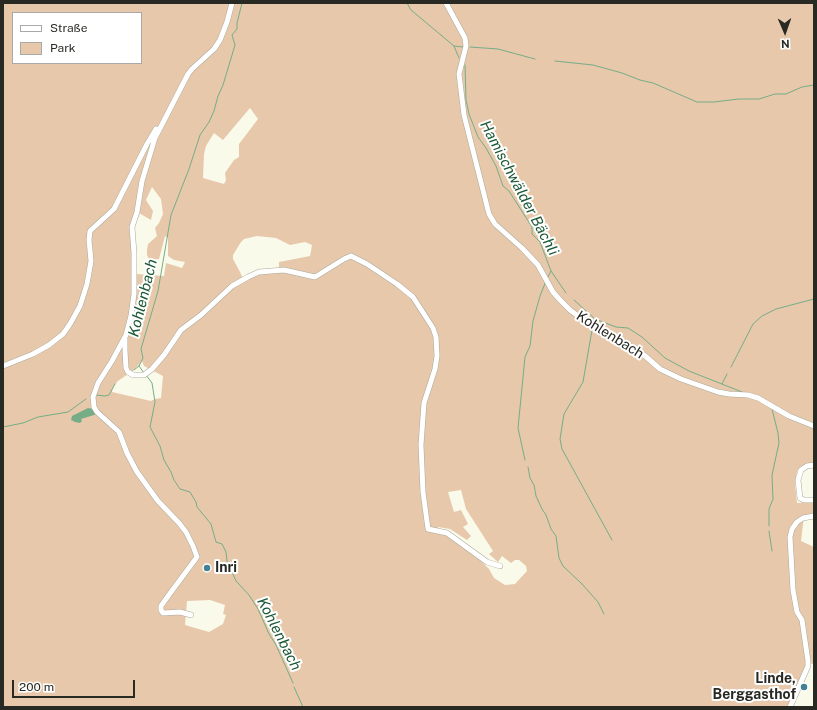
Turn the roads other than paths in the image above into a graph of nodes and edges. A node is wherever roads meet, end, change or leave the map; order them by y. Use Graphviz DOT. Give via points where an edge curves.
graph roads {
  1 [pos="232,3"];
  2 [pos="446,3"];
  3 [pos="162,122"];
  4 [pos="126,335"];
  5 [pos="3,366"];
  6 [pos="814,426"];
  7 [pos="814,465"];
  8 [pos="814,500"];
  9 [pos="814,516"];
  10 [pos="500,566"];
  11 [pos="191,615"];
  12 [pos="790,707"];
  1 -- 3 [label="street" via="228,22 220,40 214,49 192,68"];
  2 -- 6 [label="street, Kohlenbach" via="465,38 466,46 459,74 464,115 489,214 495,224 538,265 553,292 570,310 602,334 627,344 660,369 718,392 758,398 789,416"];
  3 -- 4 [label="street" via="142,181 132,227 134,294"];
  3 -- 5 [label="street" via="147,144 114,209 90,231 91,261 87,284 80,306 70,324 49,346"];
  4 -- 10 [label="street" via="126,368 133,375 145,374 167,352 181,330 232,286 248,276 259,272 284,270 315,277 351,256 367,264 413,297 436,337 437,356 424,403 421,445 428,530 448,533 487,562"];
  4 -- 11 [label="street" via="96,387 94,407 101,417 119,432 137,472 158,501 186,532 193,546 197,557 160,610"];
  7 -- 8 [label="street" via="801,470 798,480 800,498"];
  9 -- 12 [label="street" via="800,519 793,526 791,533 793,590 797,612 802,620 808,666"];
}
